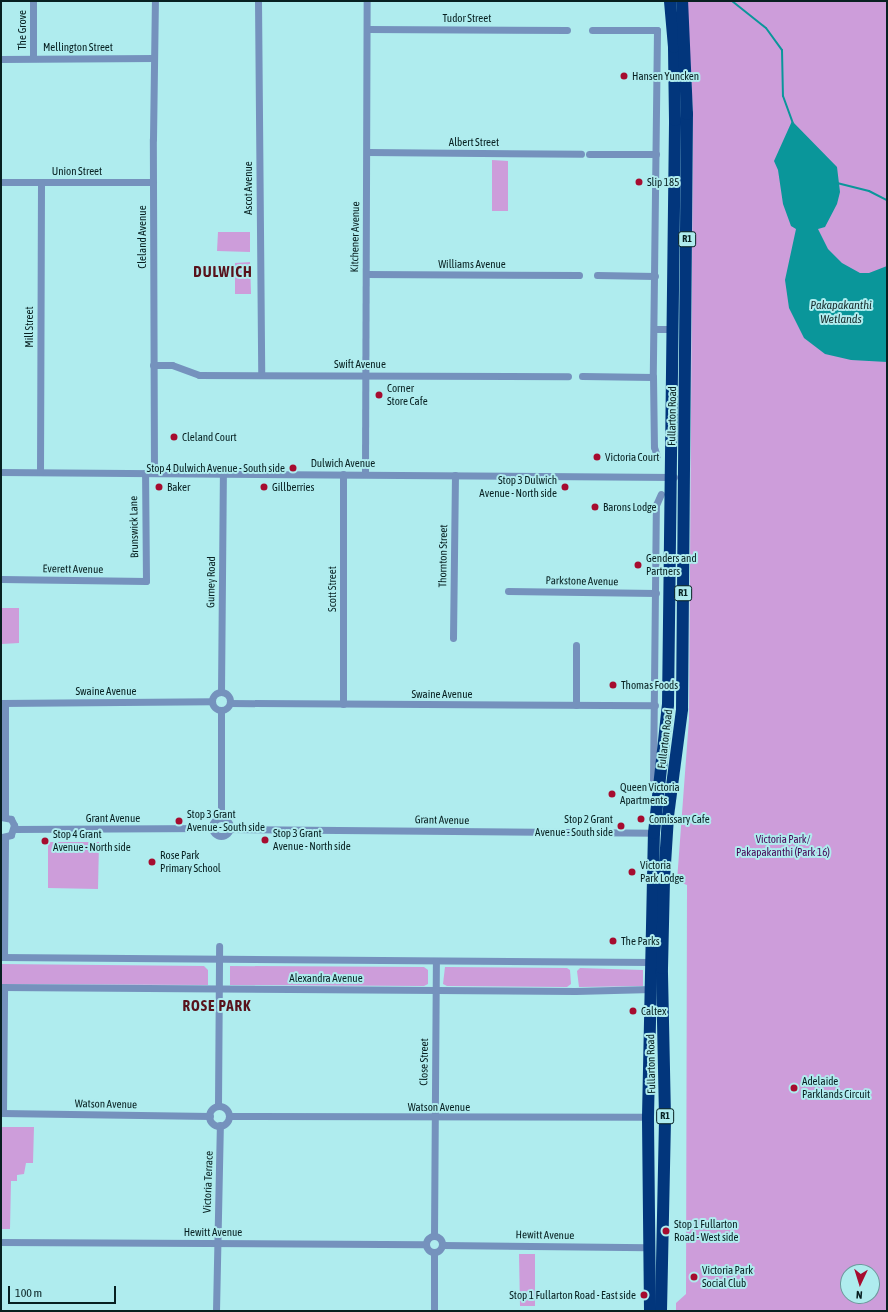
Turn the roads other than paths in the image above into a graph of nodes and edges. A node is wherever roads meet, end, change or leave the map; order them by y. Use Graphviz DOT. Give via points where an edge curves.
graph roads {
  1 [pos="33,1"];
  2 [pos="155,1"];
  3 [pos="258,1"];
  4 [pos="367,1"];
  5 [pos="670,1"];
  6 [pos="682,1"];
  7 [pos="367,29"];
  8 [pos="567,30"];
  9 [pos="592,30"];
  10 [pos="33,58"];
  11 [pos="154,58"];
  12 [pos="1,59"];
  13 [pos="368,152"];
  14 [pos="581,154"];
  15 [pos="589,154"];
  16 [pos="656,154"];
  17 [pos="1,182"];
  18 [pos="41,182"];
  19 [pos="153,182"];
  20 [pos="366,274"];
  21 [pos="579,275"];
  22 [pos="597,276"];
  23 [pos="655,276"];
  24 [pos="654,329"];
  25 [pos="672,329"];
  26 [pos="687,329"];
  27 [pos="153,364"];
  28 [pos="261,375"];
  29 [pos="365,375"];
  30 [pos="568,376"];
  31 [pos="582,376"];
  32 [pos="653,376"];
  33 [pos="658,456"];
  34 [pos="1,472"];
  35 [pos="40,472"];
  36 [pos="154,472"];
  37 [pos="144,473"];
  38 [pos="223,473"];
  39 [pos="343,474"];
  40 [pos="365,474"];
  41 [pos="455,475"];
  42 [pos="671,477"];
  43 [pos="684,477"];
  44 [pos="661,494"];
  45 [pos="1,579"];
  46 [pos="146,581"];
  47 [pos="508,591"];
  48 [pos="656,593"];
  49 [pos="453,638"];
  50 [pos="576,645"];
  51 [pos="655,665"];
  52 [pos="668,665"];
  53 [pos="682,665"];
  54 [pos="222,692"];
  55 [pos="3,702"];
  56 [pos="212,702"];
  57 [pos="230,703"];
  58 [pos="342,704"];
  59 [pos="576,705"];
  60 [pos="655,705"];
  61 [pos="221,710"];
  62 [pos="653,782"];
  63 [pos="3,817"];
  64 [pos="221,818"];
  65 [pos="212,828"];
  66 [pos="14,829"];
  67 [pos="230,829"];
  68 [pos="654,833"];
  69 [pos="667,833"];
  70 [pos="3,837"];
  71 [pos="219,946"];
  72 [pos="2,957"];
  73 [pos="219,960"];
  74 [pos="436,961"];
  75 [pos="652,962"];
  76 [pos="2,987"];
  77 [pos="657,987"];
  78 [pos="219,988"];
  79 [pos="436,989"];
  80 [pos="218,1106"];
  81 [pos="2,1113"];
  82 [pos="210,1116"];
  83 [pos="229,1116"];
  84 [pos="648,1117"];
  85 [pos="665,1117"];
  86 [pos="434,1118"];
  87 [pos="220,1125"];
  88 [pos="434,1236"];
  89 [pos="1,1242"];
  90 [pos="217,1243"];
  91 [pos="426,1244"];
  92 [pos="443,1245"];
  93 [pos="648,1247"];
  94 [pos="663,1247"];
  95 [pos="434,1252"];
  96 [pos="662,1282"];
  97 [pos="216,1311"];
  98 [pos="434,1311"];
  99 [pos="650,1311"];
  100 [pos="661,1311"];
  101 [pos="666,1311"];
  1 -- 10 [label="street, The Grove"];
  2 -- 11 [label="street, Cleland Avenue"];
  3 -- 28 [label="street, Ascot Avenue"];
  4 -- 7 [label="street, Kitchener Avenue"];
  5 -- 25 [label="highway, Fullarton Road / R1" via="674,98"];
  6 -- 26 [label="highway, Fullarton Road / R1" via="687,114"];
  7 -- 8 [label="street, Tudor Street"];
  7 -- 13 [label="street, Kitchener Avenue"];
  9 -- 16 [label="street, Fullarton Road" via="657,30"];
  10 -- 11 [label="street, Mellington Street"];
  10 -- 12 [label="street, Mellington Street"];
  11 -- 19 [label="street, Cleland Avenue"];
  13 -- 14 [label="street, Albert Street"];
  13 -- 20 [label="street, Kitchener Avenue"];
  15 -- 16 [label="street"];
  16 -- 23 [label="street, Fullarton Road"];
  17 -- 18 [label="street, Union Street"];
  18 -- 19 [label="street, Union Street"];
  18 -- 35 [label="street, Mill Street"];
  19 -- 27 [label="street, Cleland Avenue"];
  20 -- 21 [label="street, Williams Avenue"];
  20 -- 29 [label="street, Kitchener Avenue"];
  22 -- 23 [label="street"];
  23 -- 24 [label="street, Fullarton Road"];
  24 -- 25 [label="street"];
  24 -- 32 [label="street, Fullarton Road"];
  25 -- 26 [label="highway"];
  25 -- 42 [label="highway, Fullarton Road / R1"];
  26 -- 43 [label="highway, Fullarton Road / R1"];
  27 -- 28 [label="street, Swift Avenue" via="172,365 199,375"];
  27 -- 36 [label="street, Cleland Avenue"];
  28 -- 29 [label="street, Swift Avenue"];
  29 -- 30 [label="street, Swift Avenue"];
  29 -- 40 [label="street, Kitchener Avenue"];
  31 -- 32 [label="street"];
  32 -- 33 [label="street, Fullarton Road" via="654,447"];
  34 -- 35 [label="street, Dulwich Avenue"];
  35 -- 37 [label="street, Dulwich Avenue"];
  36 -- 37 [label="street, Dulwich Avenue"];
  36 -- 38 [label="street, Dulwich Avenue"];
  37 -- 46 [label="street, Brunswick Lane"];
  38 -- 39 [label="street, Dulwich Avenue"];
  38 -- 54 [label="street, Gurney Road"];
  39 -- 40 [label="street, Dulwich Avenue"];
  39 -- 58 [label="street, Scott Street"];
  40 -- 41 [label="street, Dulwich Avenue"];
  41 -- 42 [label="street, Dulwich Avenue"];
  41 -- 49 [label="street, Thornton Street"];
  42 -- 43 [label="street, Dulwich Avenue"];
  42 -- 52 [label="highway, Fullarton Road / R1"];
  43 -- 53 [label="highway, Fullarton Road / R1"];
  44 -- 48 [label="street, Fullarton Road" via="656,505"];
  45 -- 46 [label="street, Everett Avenue"];
  47 -- 48 [label="street, Parkstone Avenue"];
  48 -- 51 [label="street, Fullarton Road"];
  50 -- 59 [label="street"];
  51 -- 52 [label="street"];
  51 -- 60 [label="street, Fullarton Road"];
  52 -- 53 [label="highway"];
  52 -- 68 [label="highway, Fullarton Road / R1" via="668,707"];
  53 -- 69 [label="highway, Fullarton Road / R1" via="682,708"];
  54 -- 56 [label="street" via="214,696"];
  54 -- 57 [label="street" via="227,694"];
  55 -- 56 [label="street, Swaine Avenue"];
  55 -- 63 [label="street"];
  56 -- 61 [label="street" via="215,708"];
  57 -- 58 [label="street, Swaine Avenue"];
  57 -- 61 [label="street" via="227,708"];
  58 -- 59 [label="street, Swaine Avenue"];
  59 -- 60 [label="street, Swaine Avenue"];
  60 -- 62 [label="street, Fullarton Road"];
  61 -- 64 [label="street"];
  63 -- 66 [label="street" via="13,822"];
  64 -- 65 [label="street" via="215,820"];
  64 -- 67 [label="street" via="229,822"];
  65 -- 66 [label="street, Grant Avenue"];
  65 -- 67 [label="street" via="220,836"];
  66 -- 70 [label="street" via="11,835"];
  67 -- 68 [label="street, Grant Avenue"];
  68 -- 69 [label="highway"];
  68 -- 75 [label="highway, Fullarton Road / R1"];
  69 -- 77 [label="highway, Fullarton Road / R1"];
  70 -- 72 [label="street"];
  71 -- 73 [label="street"];
  72 -- 73 [label="street, Alexandra Avenue"];
  73 -- 74 [label="street, Alexandra Avenue"];
  73 -- 78 [label="street"];
  74 -- 75 [label="street, Alexandra Avenue"];
  74 -- 79 [label="street, Close Street"];
  75 -- 77 [label="highway, Fullarton Road / R1"];
  76 -- 78 [label="street, Alexandra Avenue"];
  76 -- 81 [label="street"];
  77 -- 79 [label="street, Alexandra Avenue"];
  77 -- 84 [label="highway, Fullarton Road / R1"];
  77 -- 85 [label="highway, Fullarton Road / R1"];
  78 -- 79 [label="street, Alexandra Avenue"];
  78 -- 80 [label="street"];
  79 -- 86 [label="street, Close Street"];
  80 -- 82 [label="street" via="212,1109"];
  80 -- 83 [label="street" via="227,1110"];
  81 -- 82 [label="street, Watson Avenue"];
  82 -- 87 [label="street" via="212,1122"];
  83 -- 86 [label="street, Watson Avenue"];
  83 -- 87 [label="street" via="226,1122"];
  84 -- 85 [label="highway"];
  84 -- 86 [label="street, Watson Avenue"];
  84 -- 93 [label="highway, Fullarton Road / R1"];
  85 -- 94 [label="highway, Fullarton Road / R1"];
  86 -- 88 [label="street, Close Street"];
  87 -- 90 [label="street, Victoria Terrace"];
  88 -- 91 [label="street" via="428,1238"];
  88 -- 92 [label="street" via="440,1238"];
  89 -- 90 [label="street, Hewitt Avenue"];
  90 -- 91 [label="street, Hewitt Avenue"];
  90 -- 97 [label="street, Victoria Terrace"];
  91 -- 95 [label="street" via="428,1250"];
  92 -- 93 [label="street, Hewitt Avenue"];
  92 -- 95 [label="street" via="440,1250"];
  93 -- 94 [label="highway"];
  93 -- 99 [label="highway, Fullarton Road / R1"];
  94 -- 96 [label="highway, Fullarton Road / R1"];
  95 -- 98 [label="street"];
  96 -- 100 [label="highway, Fullarton Road / R1"];
  96 -- 101 [label="highway"];
}
